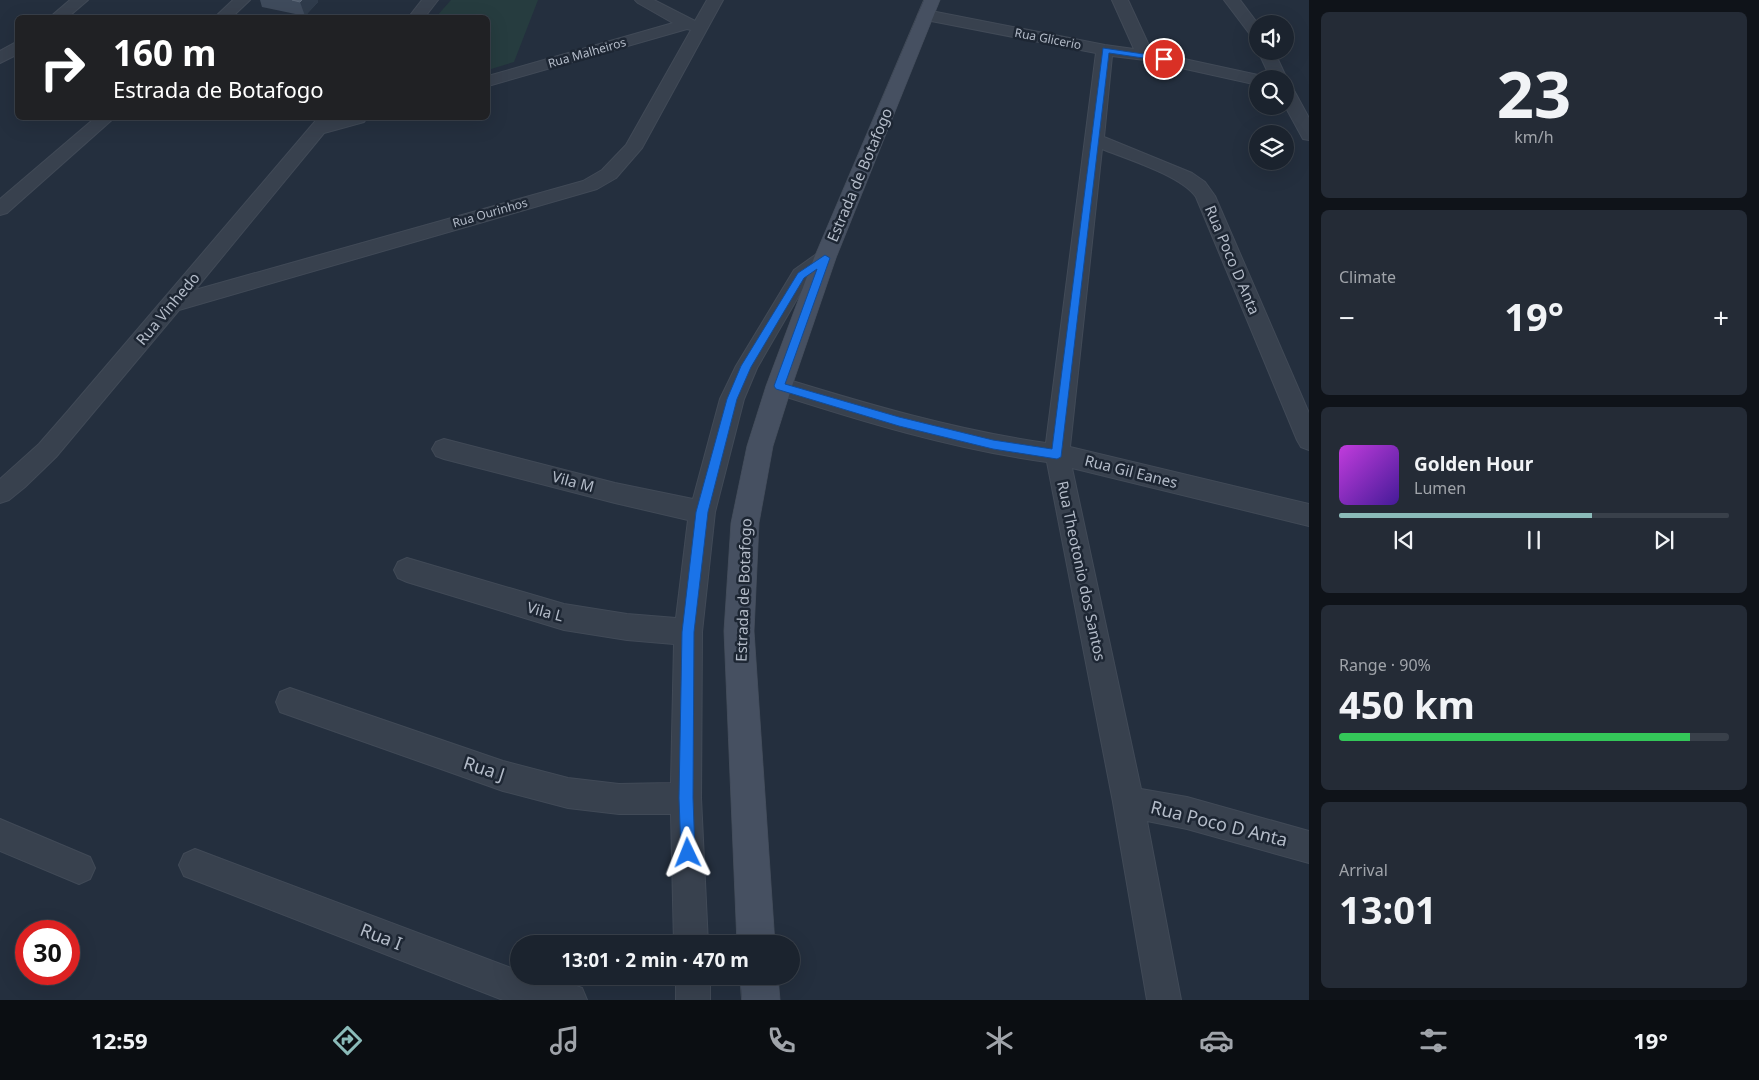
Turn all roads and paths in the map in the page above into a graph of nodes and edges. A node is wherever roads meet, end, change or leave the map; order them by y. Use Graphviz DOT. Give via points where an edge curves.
graph roads {
  1 [pos="80,0"];
  2 [pos="242,0"];
  3 [pos="430,0"];
  4 [pos="642,0"];
  5 [pos="714,0"];
  6 [pos="1120,0"];
  7 [pos="1232,0"];
  8 [pos="929,7"];
  9 [pos="60,15"];
  10 [pos="225,15"];
  11 [pos="418,15"];
  12 [pos="1249,22"];
  13 [pos="692,26"];
  14 [pos="15,48"];
  15 [pos="1106,50"];
  16 [pos="1145,55"];
  17 [pos="0,58"];
  18 [pos="1249,78"];
  19 [pos="490,80"];
  20 [pos="1294,98"];
  21 [pos="103,120"];
  22 [pos="344,120"];
  23 [pos="322,123"];
  24 [pos="1309,135"];
  25 [pos="1094,139"];
  26 [pos="0,209"];
  27 [pos="825,258"];
  28 [pos="173,304"];
  29 [pos="779,386"];
  30 [pos="1309,440"];
  31 [pos="444,449"];
  32 [pos="1057,454"];
  33 [pos="0,493"];
  34 [pos="702,512"];
  35 [pos="1309,515"];
  36 [pos="407,570"];
  37 [pos="688,632"];
  38 [pos="290,702"];
  39 [pos="686,798"];
  40 [pos="1128,802"];
  41 [pos="0,835"];
  42 [pos="1309,847"];
  43 [pos="195,865"];
  44 [pos="79,868"];
  45 [pos="691,935"];
  46 [pos="756,935"];
  47 [pos="692,985"];
  48 [pos="760,985"];
  49 [pos="570,1000"];
  50 [pos="693,1000"];
  51 [pos="761,1000"];
  52 [pos="1164,1000"];
  1 -- 9 [label="street"];
  2 -- 10 [label="street"];
  3 -- 11 [label="street"];
  4 -- 13 [label="street"];
  5 -- 13 [label="street, Rua Ourinhos"];
  6 -- 16 [label="street"];
  7 -- 12 [label="street"];
  8 -- 15 [label="street, Rua Glicerio"];
  8 -- 27 [label="main road, Estrada de Botafogo"];
  13 -- 19 [label="street, Rua Malheiros"];
  13 -- 28 [label="street, Rua Ourinhos" via="633,148 609,174 590,185"];
  14 -- 17 [label="street"];
  15 -- 16 [label="street, Rua Glicerio"];
  15 -- 25 [label="street, Rua Theotonio dos Santos"];
  16 -- 18 [label="street, Rua Glicerio"];
  20 -- 24 [label="street"];
  21 -- 26 [label="street"];
  22 -- 23 [label="street"];
  23 -- 28 [label="street, Rua Vinhedo"];
  25 -- 30 [label="street, Rua Poco D Anta" via="1179,174 1198,186"];
  25 -- 32 [label="street, Rua Theotonio dos Santos"];
  27 -- 29 [label="main road, Estrada de Botafogo"];
  27 -- 34 [label="street" via="801,275 746,366 732,399"];
  28 -- 33 [label="street, Rua Vinhedo" via="59,438 22,477"];
  29 -- 32 [label="street, Rua Gil Eanes" via="899,422 993,444"];
  29 -- 46 [label="main road, Estrada de Botafogo" via="760,446 744,524 739,631"];
  31 -- 34 [label="street, Vila M"];
  32 -- 35 [label="street, Rua Gil Eanes"];
  32 -- 40 [label="street, Rua Theotonio dos Santos"];
  34 -- 37 [label="street"];
  36 -- 37 [label="street, Vila L" via="564,617"];
  37 -- 39 [label="street"];
  38 -- 39 [label="street, Rua J" via="502,776 568,793 619,799"];
  39 -- 45 [label="street"];
  40 -- 42 [label="street, Rua Poco D Anta" via="1187,813"];
  40 -- 52 [label="street, Rua Theotonio dos Santos"];
  41 -- 44 [label="street"];
  43 -- 49 [label="street, Rua I" via="517,988"];
  47 -- 50 [label="street"];
  48 -- 51 [label="main road"];
}
